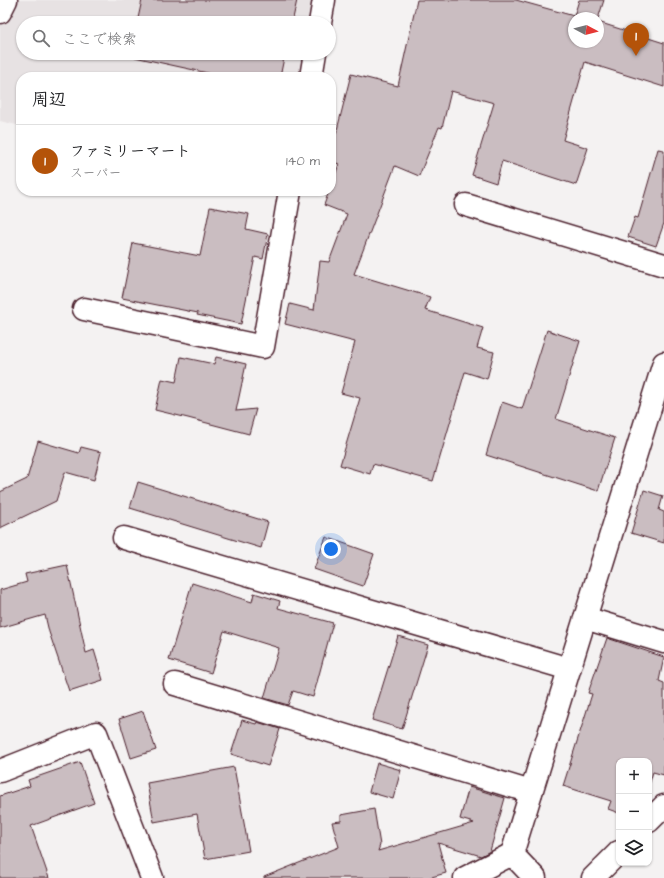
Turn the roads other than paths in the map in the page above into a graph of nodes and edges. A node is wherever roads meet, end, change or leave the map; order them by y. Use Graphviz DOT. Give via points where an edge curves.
graph roads {
  1 [pos="6,0"];
  2 [pos="324,0"];
  3 [pos="0,12"];
  4 [pos="321,16"];
  5 [pos="314,60"];
  6 [pos="312,72"];
  7 [pos="289,196"];
  8 [pos="466,205"];
  9 [pos="664,265"];
  10 [pos="84,309"];
  11 [pos="664,363"];
  12 [pos="124,538"];
  13 [pos="585,618"];
  14 [pos="664,642"];
  15 [pos="569,669"];
  16 [pos="175,684"];
  17 [pos="0,771"];
  18 [pos="531,792"];
  19 [pos="664,806"];
  20 [pos="652,818"];
  21 [pos="512,854"];
  22 [pos="616,855"];
  23 [pos="152,878"];
  24 [pos="465,878"];
  25 [pos="535,878"];
  26 [pos="594,878"];
  1 -- 3 [label="street"];
  2 -- 4 [label="street"];
  5 -- 6 [label="street"];
  7 -- 10 [label="street" via="263,347"];
  8 -- 9 [label="street"];
  11 -- 13 [label="street"];
  12 -- 15 [label="street"];
  13 -- 14 [label="street"];
  13 -- 15 [label="street"];
  15 -- 18 [label="street"];
  16 -- 18 [label="street"];
  17 -- 23 [label="street" via="96,733"];
  18 -- 21 [label="street"];
  19 -- 20 [label="street"];
  21 -- 24 [label="street"];
  21 -- 25 [label="street"];
  22 -- 26 [label="street"];
}
